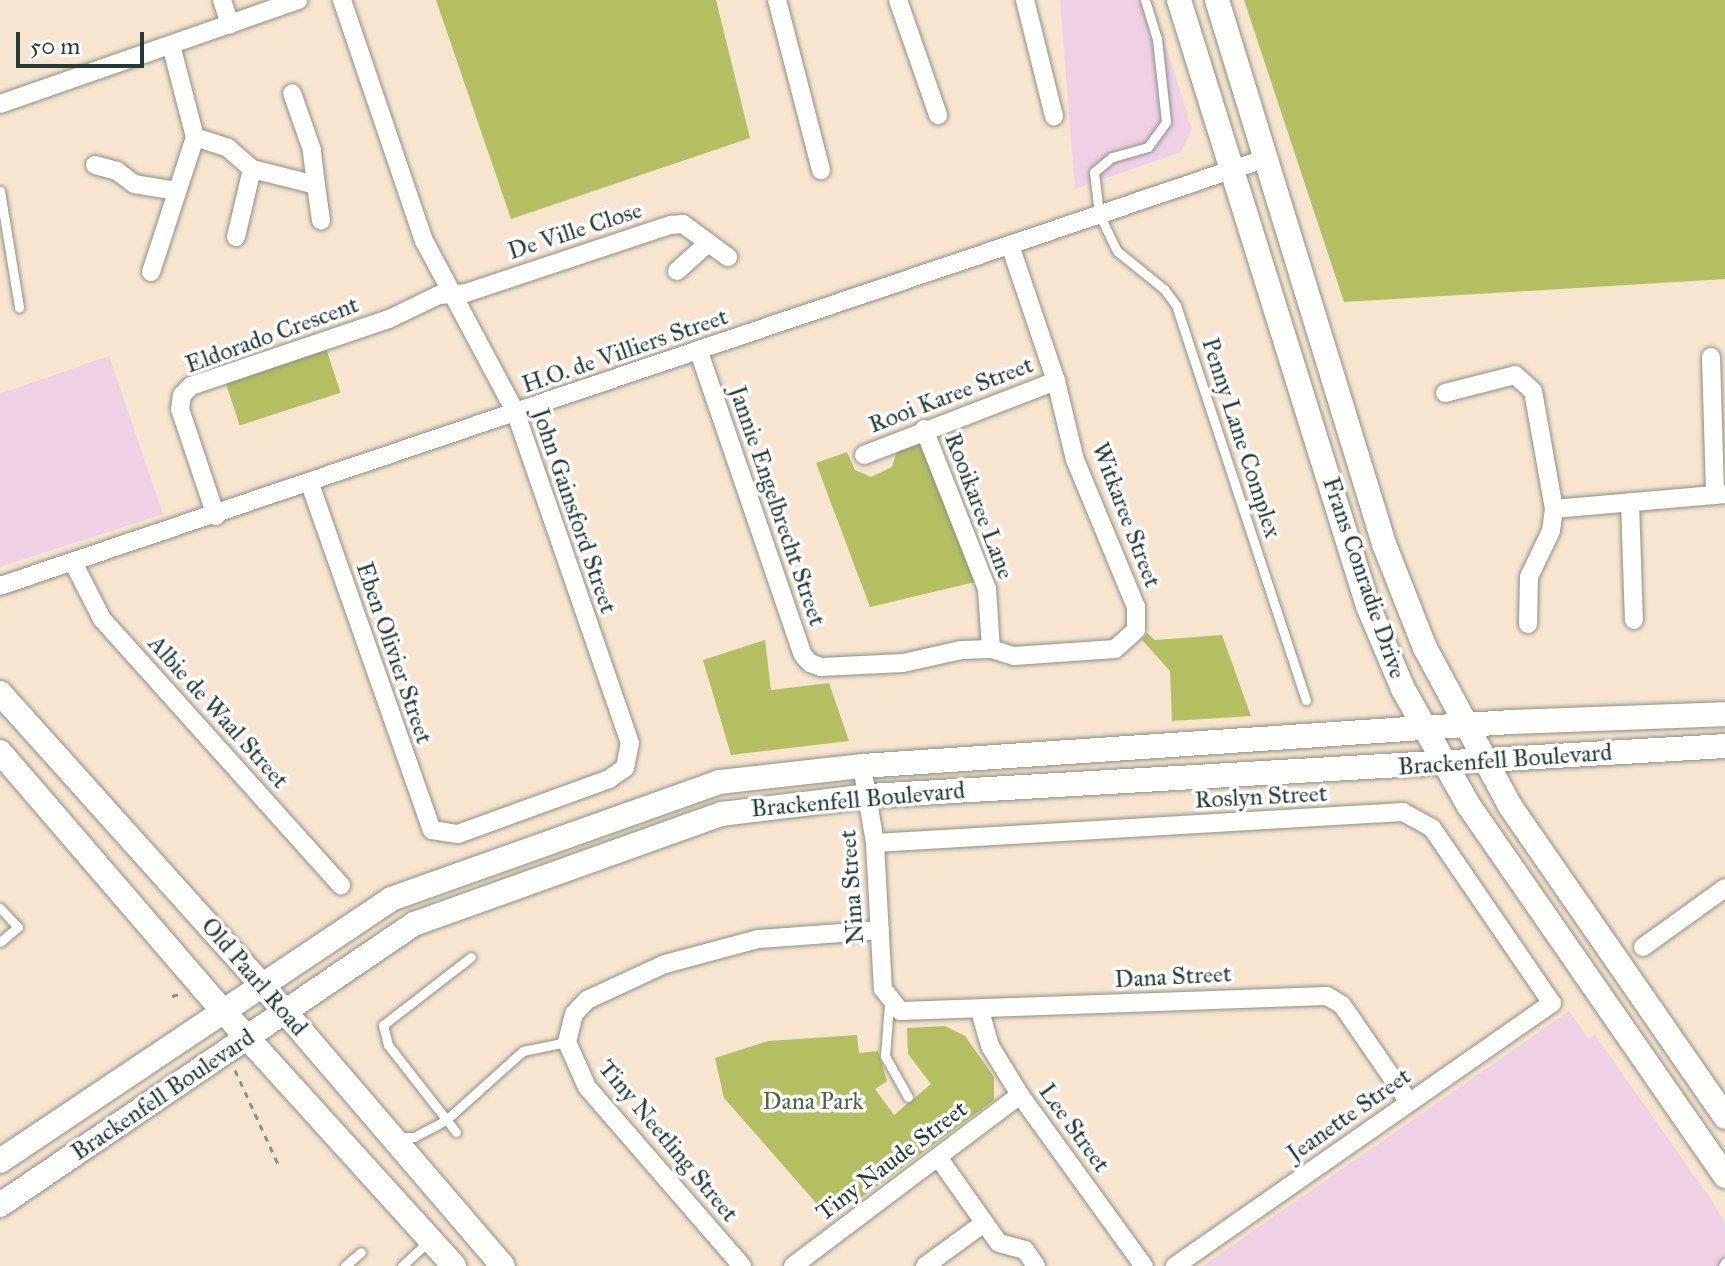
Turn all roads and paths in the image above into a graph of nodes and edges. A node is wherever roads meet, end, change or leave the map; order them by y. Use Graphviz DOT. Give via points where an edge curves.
graph roads {
  1 [pos="222,0"];
  2 [pos="298,0"];
  3 [pos="342,0"];
  4 [pos="777,0"];
  5 [pos="898,0"];
  6 [pos="1025,0"];
  7 [pos="1145,0"];
  8 [pos="1179,0"];
  9 [pos="1217,0"];
  10 [pos="230,25"];
  11 [pos="171,45"];
  12 [pos="292,93"];
  13 [pos="0,104"];
  14 [pos="938,115"];
  15 [pos="1054,116"];
  16 [pos="195,137"];
  17 [pos="1264,159"];
  18 [pos="95,165"];
  19 [pos="252,169"];
  20 [pos="821,170"];
  21 [pos="1232,170"];
  22 [pos="316,185"];
  23 [pos="0,191"];
  24 [pos="177,191"];
  25 [pos="1099,214"];
  26 [pos="321,221"];
  27 [pos="236,237"];
  28 [pos="708,243"];
  29 [pos="1010,245"];
  30 [pos="728,257"];
  31 [pos="677,271"];
  32 [pos="151,272"];
  33 [pos="452,294"];
  34 [pos="19,307"];
  35 [pos="699,352"];
  36 [pos="1711,357"];
  37 [pos="1056,381"];
  38 [pos="1445,393"];
  39 [pos="516,413"];
  40 [pos="924,429"];
  41 [pos="864,455"];
  42 [pos="310,484"];
  43 [pos="1720,494"];
  44 [pos="1630,502"];
  45 [pos="1554,509"];
  46 [pos="216,516"];
  47 [pos="73,562"];
  48 [pos="0,586"];
  49 [pos="1634,620"];
  50 [pos="1528,624"];
  51 [pos="991,649"];
  52 [pos="821,667"];
  53 [pos="0,693"];
  54 [pos="1306,700"];
  55 [pos="1725,714"];
  56 [pos="1466,727"];
  57 [pos="1426,731"];
  58 [pos="1725,746"];
  59 [pos="0,752"];
  60 [pos="1485,760"];
  61 [pos="1444,763"];
  62 [pos="862,766"];
  63 [pos="869,796"];
  64 [pos="438,834"];
  65 [pos="875,843"];
  66 [pos="341,885"];
  67 [pos="1725,888"];
  68 [pos="0,908"];
  69 [pos="880,930"];
  70 [pos="0,942"];
  71 [pos="1643,947"];
  72 [pos="471,957"];
  73 [pos="262,985"];
  74 [pos="1552,1003"];
  75 [pos="889,1004"];
  76 [pos="223,1011"];
  77 [pos="980,1011"];
  78 [pos="285,1012"];
  79 [pos="247,1038"];
  80 [pos="567,1042"];
  81 [pos="233,1067"];
  82 [pos="1020,1095"];
  83 [pos="908,1097"];
  84 [pos="1409,1102"];
  85 [pos="1725,1117"];
  86 [pos="446,1120"];
  87 [pos="456,1132"];
  88 [pos="392,1137"];
  89 [pos="938,1157"];
  90 [pos="0,1161"];
  91 [pos="278,1164"];
  92 [pos="1725,1176"];
  93 [pos="0,1205"];
  94 [pos="984,1223"];
  95 [pos="429,1241"];
  96 [pos="361,1252"];
  97 [pos="930,1265"];
  98 [pos="345,1266"];
  99 [pos="402,1266"];
  100 [pos="454,1266"];
  101 [pos="503,1266"];
  102 [pos="741,1266"];
  103 [pos="794,1266"];
  104 [pos="1036,1266"];
  105 [pos="1144,1266"];
  106 [pos="1175,1266"];
  1 -- 10 [label="street"];
  2 -- 10 [label="street"];
  3 -- 33 [label="street, John Gainsford Street" via="424,241"];
  4 -- 20 [label="street"];
  5 -- 14 [label="street"];
  6 -- 15 [label="street"];
  7 -- 25 [label="lane, Penny Lane Complex" via="1165,95 1163,132 1148,147 1112,157 1094,172"];
  8 -- 21 [label="street, Frans Conradie Drive"];
  9 -- 17 [label="street, Frans Conradie Drive"];
  10 -- 11 [label="street"];
  11 -- 13 [label="street"];
  11 -- 16 [label="street"];
  12 -- 22 [label="street" via="312,150"];
  16 -- 19 [label="street" via="228,148"];
  16 -- 24 [label="street"];
  17 -- 21 [label="street, H.O. de Villiers Street"];
  17 -- 56 [label="street, Frans Conradie Drive" via="1384,544 1425,648"];
  18 -- 24 [label="street" via="117,171 134,184"];
  19 -- 22 [label="street"];
  19 -- 27 [label="street"];
  21 -- 25 [label="street, H.O. de Villiers Street"];
  21 -- 57 [label="street, Frans Conradie Drive" via="1368,606"];
  22 -- 26 [label="street"];
  23 -- 34 [label="lane"];
  24 -- 32 [label="street"];
  25 -- 29 [label="street, H.O. de Villiers Street"];
  25 -- 54 [label="lane, Penny Lane Complex" via="1117,251 1176,305"];
  28 -- 30 [label="street, De Ville Close"];
  28 -- 31 [label="street"];
  28 -- 33 [label="street, De Ville Close" via="683,224 671,225"];
  29 -- 35 [label="street, H.O. de Villiers Street"];
  29 -- 37 [label="street, Witkaree Street"];
  33 -- 39 [label="street, John Gainsford Street"];
  33 -- 46 [label="street, Eldorado Crescent" via="186,388 180,409"];
  35 -- 39 [label="street, H.O. de Villiers Street"];
  35 -- 52 [label="street, Jannie Engelbrecht Street" via="803,655"];
  36 -- 43 [label="street"];
  37 -- 40 [label="street, Rooi Karee Street"];
  37 -- 51 [label="street, Witkaree Street" via="1075,460 1136,607 1136,630 1122,646 1108,650 1014,656"];
  38 -- 45 [label="street" via="1502,376 1527,382 1539,410"];
  39 -- 42 [label="street, H.O. de Villiers Street"];
  39 -- 64 [label="street, John Gainsford Street" via="630,757 615,777 458,834"];
  40 -- 41 [label="street, Rooi Karee Street"];
  40 -- 51 [label="street, Rooikaree Lane" via="987,589"];
  42 -- 46 [label="street, H.O. de Villiers Street"];
  42 -- 64 [label="street, Eben Olivier Street" via="425,818"];
  43 -- 44 [label="street"];
  44 -- 45 [label="street"];
  44 -- 49 [label="street"];
  45 -- 50 [label="street" via="1551,531 1529,577"];
  46 -- 47 [label="street, H.O. de Villiers Street"];
  47 -- 48 [label="street, H.O. de Villiers Street"];
  47 -- 66 [label="street, Albie de Waal Street" via="102,619"];
  51 -- 52 [label="street, Witkaree Street" via="903,663"];
  53 -- 73 [label="street, Old Paarl Road"];
  55 -- 56 [label="street, Brackenfell Boulevard"];
  56 -- 57 [label="street, Brackenfell Boulevard"];
  56 -- 60 [label="street, Frans Conradie Drive"];
  57 -- 61 [label="street, Frans Conradie Drive"];
  57 -- 62 [label="street, Brackenfell Boulevard"];
  58 -- 60 [label="street, Brackenfell Boulevard"];
  59 -- 76 [label="street, Old Paarl Road"];
  60 -- 61 [label="street, Brackenfell Boulevard"];
  60 -- 85 [label="street, Frans Conradie Drive" via="1510,806"];
  61 -- 63 [label="street, Brackenfell Boulevard"];
  61 -- 92 [label="street, Frans Conradie Drive"];
  62 -- 63 [label="street, Nina Street"];
  62 -- 73 [label="street, Brackenfell Boulevard" via="719,782 442,878 364,916"];
  63 -- 65 [label="street, Nina Street"];
  63 -- 78 [label="street, Brackenfell Boulevard" via="722,814 438,913 375,947"];
  65 -- 69 [label="street, Nina Street"];
  65 -- 74 [label="street, Roslyn Street" via="1417,816 1432,828"];
  67 -- 71 [label="street"];
  68 -- 70 [label="lane" via="18,927"];
  69 -- 75 [label="street, Nina Street" via="883,989"];
  69 -- 80 [label="street" via="758,939 665,964 587,1000 574,1014"];
  72 -- 86 [label="lane" via="383,1025 388,1045"];
  73 -- 76 [label="street, Brackenfell Boulevard"];
  73 -- 78 [label="street, Old Paarl Road"];
  74 -- 84 [label="street, Jeanette Street"];
  75 -- 77 [label="street, Dana Street" via="910,1014"];
  75 -- 83 [label="lane" via="885,1056"];
  76 -- 79 [label="street, Old Paarl Road"];
  76 -- 90 [label="street, Brackenfell Boulevard"];
  77 -- 82 [label="street, Lee Street" via="990,1046"];
  77 -- 84 [label="street, Dana Street" via="1327,996 1342,1005"];
  78 -- 79 [label="street, Brackenfell Boulevard"];
  78 -- 88 [label="street, Old Paarl Road"];
  79 -- 93 [label="street, Brackenfell Boulevard"];
  79 -- 95 [label="street, Old Paarl Road"];
  80 -- 86 [label="lane" via="523,1051"];
  80 -- 102 [label="street, Tiny Neetling Street" via="587,1087"];
  81 -- 91 [label="path"];
  82 -- 89 [label="street, Tiny Naude Street"];
  82 -- 105 [label="street, Lee Street"];
  84 -- 106 [label="street, Jeanette Street"];
  86 -- 87 [label="lane"];
  86 -- 88 [label="lane" via="414,1137"];
  88 -- 101 [label="street, Old Paarl Road"];
  89 -- 94 [label="street"];
  89 -- 103 [label="street, Tiny Naude Street"];
  94 -- 97 [label="street"];
  94 -- 104 [label="street" via="999,1243 1025,1250"];
  95 -- 99 [label="lane"];
  95 -- 100 [label="street, Old Paarl Road"];
  96 -- 98 [label="lane"];
}
